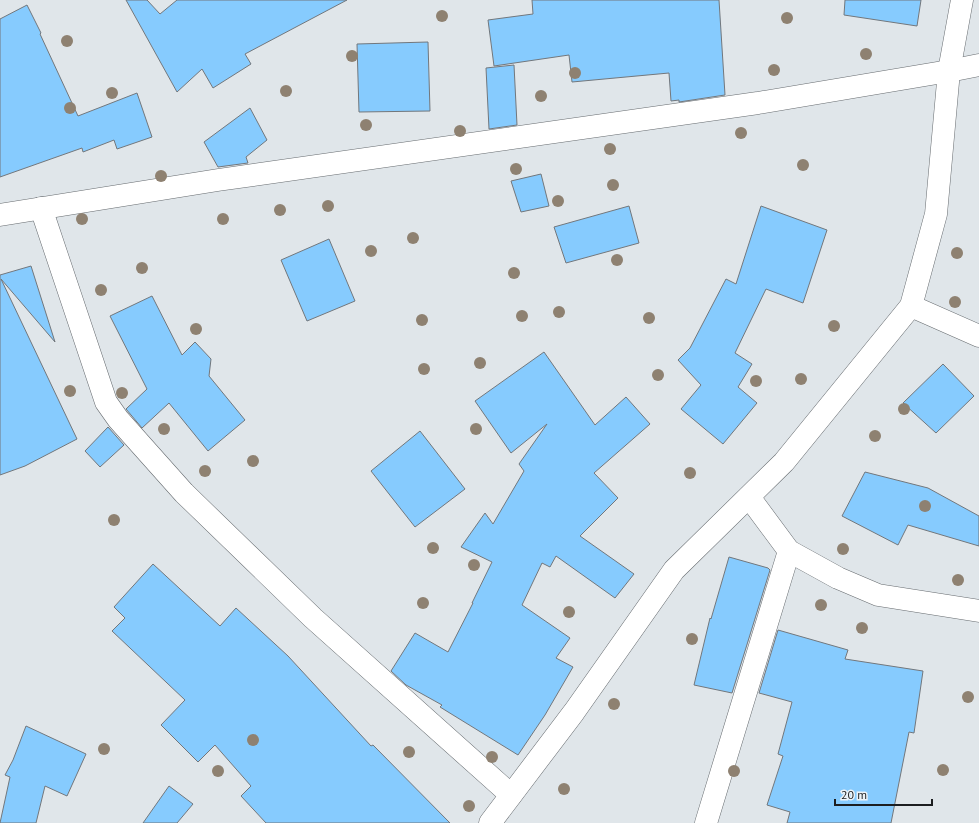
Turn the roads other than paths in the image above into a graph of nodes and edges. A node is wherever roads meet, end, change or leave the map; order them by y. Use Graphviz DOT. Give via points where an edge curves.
graph roads {
  1 [pos="962,0"];
  2 [pos="979,65"];
  3 [pos="949,71"];
  4 [pos="41,208"];
  5 [pos="0,215"];
  6 [pos="911,306"];
  7 [pos="979,336"];
  8 [pos="749,497"];
  9 [pos="789,551"];
  10 [pos="979,611"];
  11 [pos="511,795"];
  12 [pos="490,823"];
  13 [pos="706,823"];
  1 -- 3 [label="street"];
  2 -- 3 [label="street"];
  3 -- 4 [label="street" via="758,103 218,180"];
  3 -- 6 [label="street" via="936,214"];
  4 -- 5 [label="street"];
  4 -- 11 [label="street" via="106,402 118,420 184,493 313,618"];
  6 -- 7 [label="street"];
  6 -- 8 [label="street" via="784,462"];
  8 -- 9 [label="street"];
  8 -- 11 [label="street" via="674,570 574,712"];
  9 -- 10 [label="street" via="838,578 878,595"];
  9 -- 13 [label="street"];
  11 -- 12 [label="street"];
}
